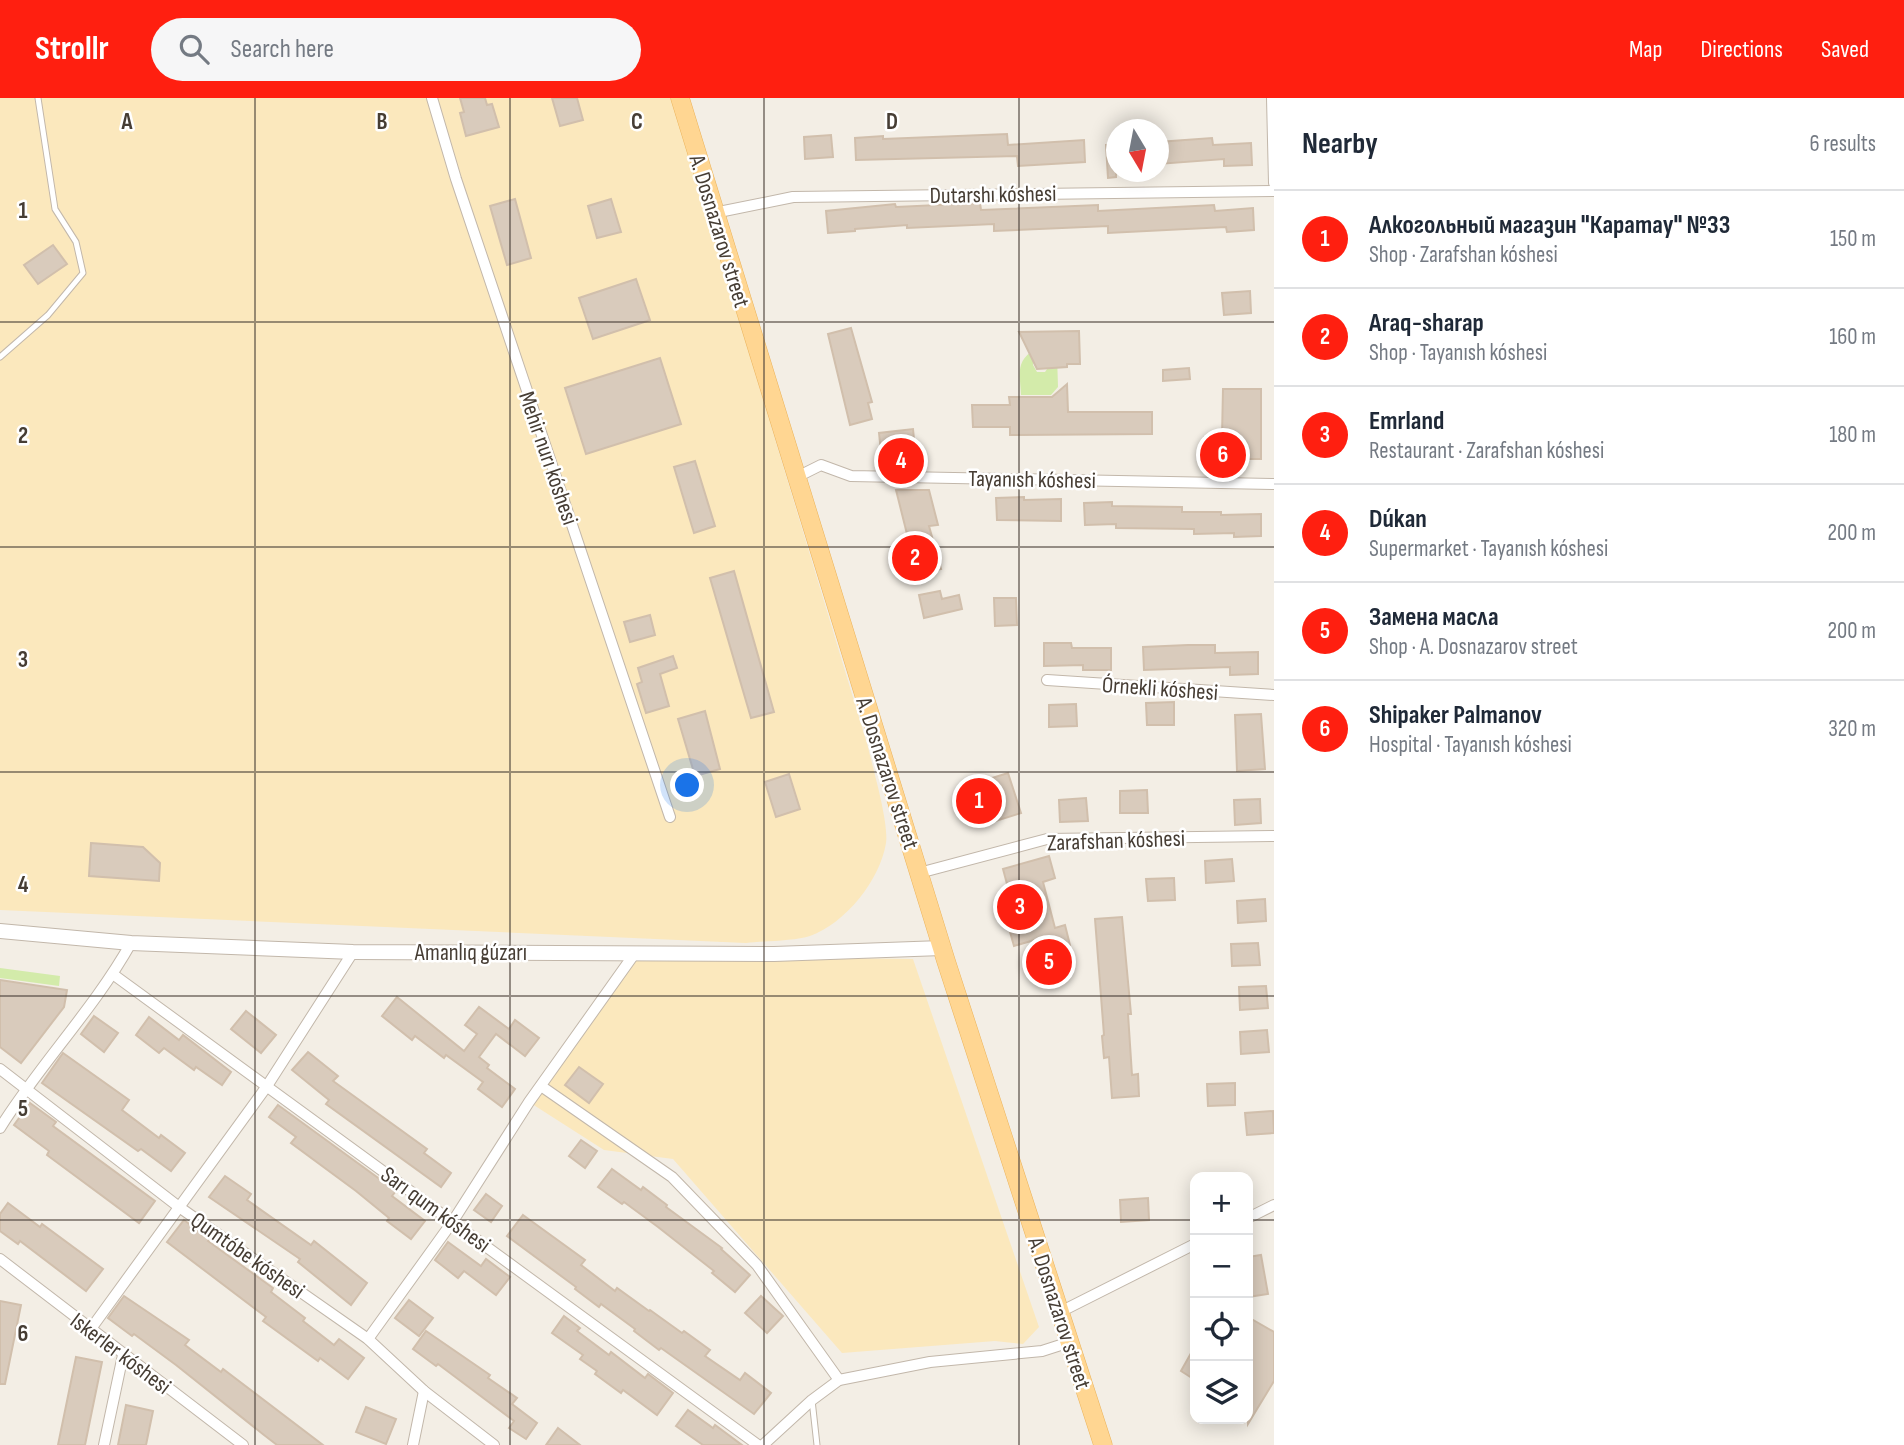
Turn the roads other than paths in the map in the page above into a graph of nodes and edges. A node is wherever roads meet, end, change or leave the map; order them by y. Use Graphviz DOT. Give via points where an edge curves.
graph roads {
  1 [pos="38,98"];
  2 [pos="432,98"];
  3 [pos="680,98"];
  4 [pos="1272,98"];
  5 [pos="1274,184"];
  6 [pos="1274,191"];
  7 [pos="714,213"];
  8 [pos="0,357"];
  9 [pos="796,478"];
  10 [pos="1274,484"];
  11 [pos="1047,680"];
  12 [pos="1274,695"];
  13 [pos="670,817"];
  14 [pos="1274,836"];
  15 [pos="919,873"];
  16 [pos="0,931"];
  17 [pos="131,943"];
  18 [pos="942,948"];
  19 [pos="353,952"];
  20 [pos="635,953"];
  21 [pos="114,975"];
  22 [pos="0,1069"];
  23 [pos="267,1086"];
  24 [pos="541,1086"];
  25 [pos="25,1088"];
  26 [pos="0,1128"];
  27 [pos="1274,1205"];
  28 [pos="179,1207"];
  29 [pos="1253,1216"];
  30 [pos="453,1221"];
  31 [pos="1190,1247"];
  32 [pos="0,1259"];
  33 [pos="1060,1312"];
  34 [pos="90,1329"];
  35 [pos="368,1339"];
  36 [pos="1070,1342"];
  37 [pos="123,1355"];
  38 [pos="839,1380"];
  39 [pos="424,1391"];
  40 [pos="812,1400"];
  41 [pos="104,1445"];
  42 [pos="243,1445"];
  43 [pos="412,1445"];
  44 [pos="494,1445"];
  45 [pos="760,1445"];
  46 [pos="817,1445"];
  47 [pos="1102,1445"];
  1 -- 8 [label="lane" via="55,209 76,242 83,273 48,315"];
  2 -- 13 [label="street, Mehir nurı kóshesi"];
  3 -- 7 [label="main road, A. Dosnazarov street"];
  4 -- 5 [label="street"];
  6 -- 7 [label="street, Dutarshı kóshesi" via="793,197"];
  7 -- 9 [label="main road, A. Dosnazarov street"];
  9 -- 10 [label="street, Tayanısh kóshesi" via="821,465 850,475"];
  9 -- 15 [label="main road, A. Dosnazarov street"];
  11 -- 12 [label="street, Órnekli kóshesi"];
  14 -- 15 [label="street, Zarafshan kóshesi" via="1047,839"];
  15 -- 18 [label="main road, A. Dosnazarov street"];
  16 -- 17 [label="street, Amanlıq gúzarı"];
  17 -- 19 [label="street, Amanlıq gúzarı"];
  17 -- 21 [label="street"];
  18 -- 20 [label="street, Amanlıq gúzarı"];
  18 -- 33 [label="main road, A. Dosnazarov street"];
  19 -- 20 [label="street, Amanlıq gúzarı"];
  19 -- 23 [label="street"];
  20 -- 24 [label="street"];
  21 -- 23 [label="street, Sarı qum kóshesi"];
  21 -- 25 [label="street"];
  22 -- 25 [label="street, Qumtóbe kóshesi"];
  23 -- 28 [label="street"];
  23 -- 30 [label="street, Sarı qum kóshesi"];
  24 -- 30 [label="street"];
  24 -- 38 [label="street" via="672,1177 757,1265"];
  25 -- 26 [label="street"];
  25 -- 28 [label="street, Qumtóbe kóshesi"];
  27 -- 29 [label="street"];
  28 -- 34 [label="street"];
  28 -- 35 [label="street, Qumtóbe kóshesi"];
  30 -- 35 [label="street"];
  30 -- 45 [label="street, Sarı qum kóshesi"];
  31 -- 33 [label="street"];
  32 -- 34 [label="street, Iskerler kóshesi"];
  33 -- 36 [label="main road, A. Dosnazarov street"];
  34 -- 37 [label="street, Iskerler kóshesi"];
  35 -- 39 [label="street, Qumtóbe kóshesi"];
  36 -- 38 [label="street" via="1042,1351 930,1362"];
  36 -- 47 [label="main road, A. Dosnazarov street"];
  37 -- 41 [label="street"];
  37 -- 42 [label="street, Iskerler kóshesi"];
  38 -- 40 [label="street"];
  39 -- 43 [label="street"];
  39 -- 44 [label="street, Qumtóbe kóshesi"];
  40 -- 45 [label="street"];
  40 -- 46 [label="lane"];
}
